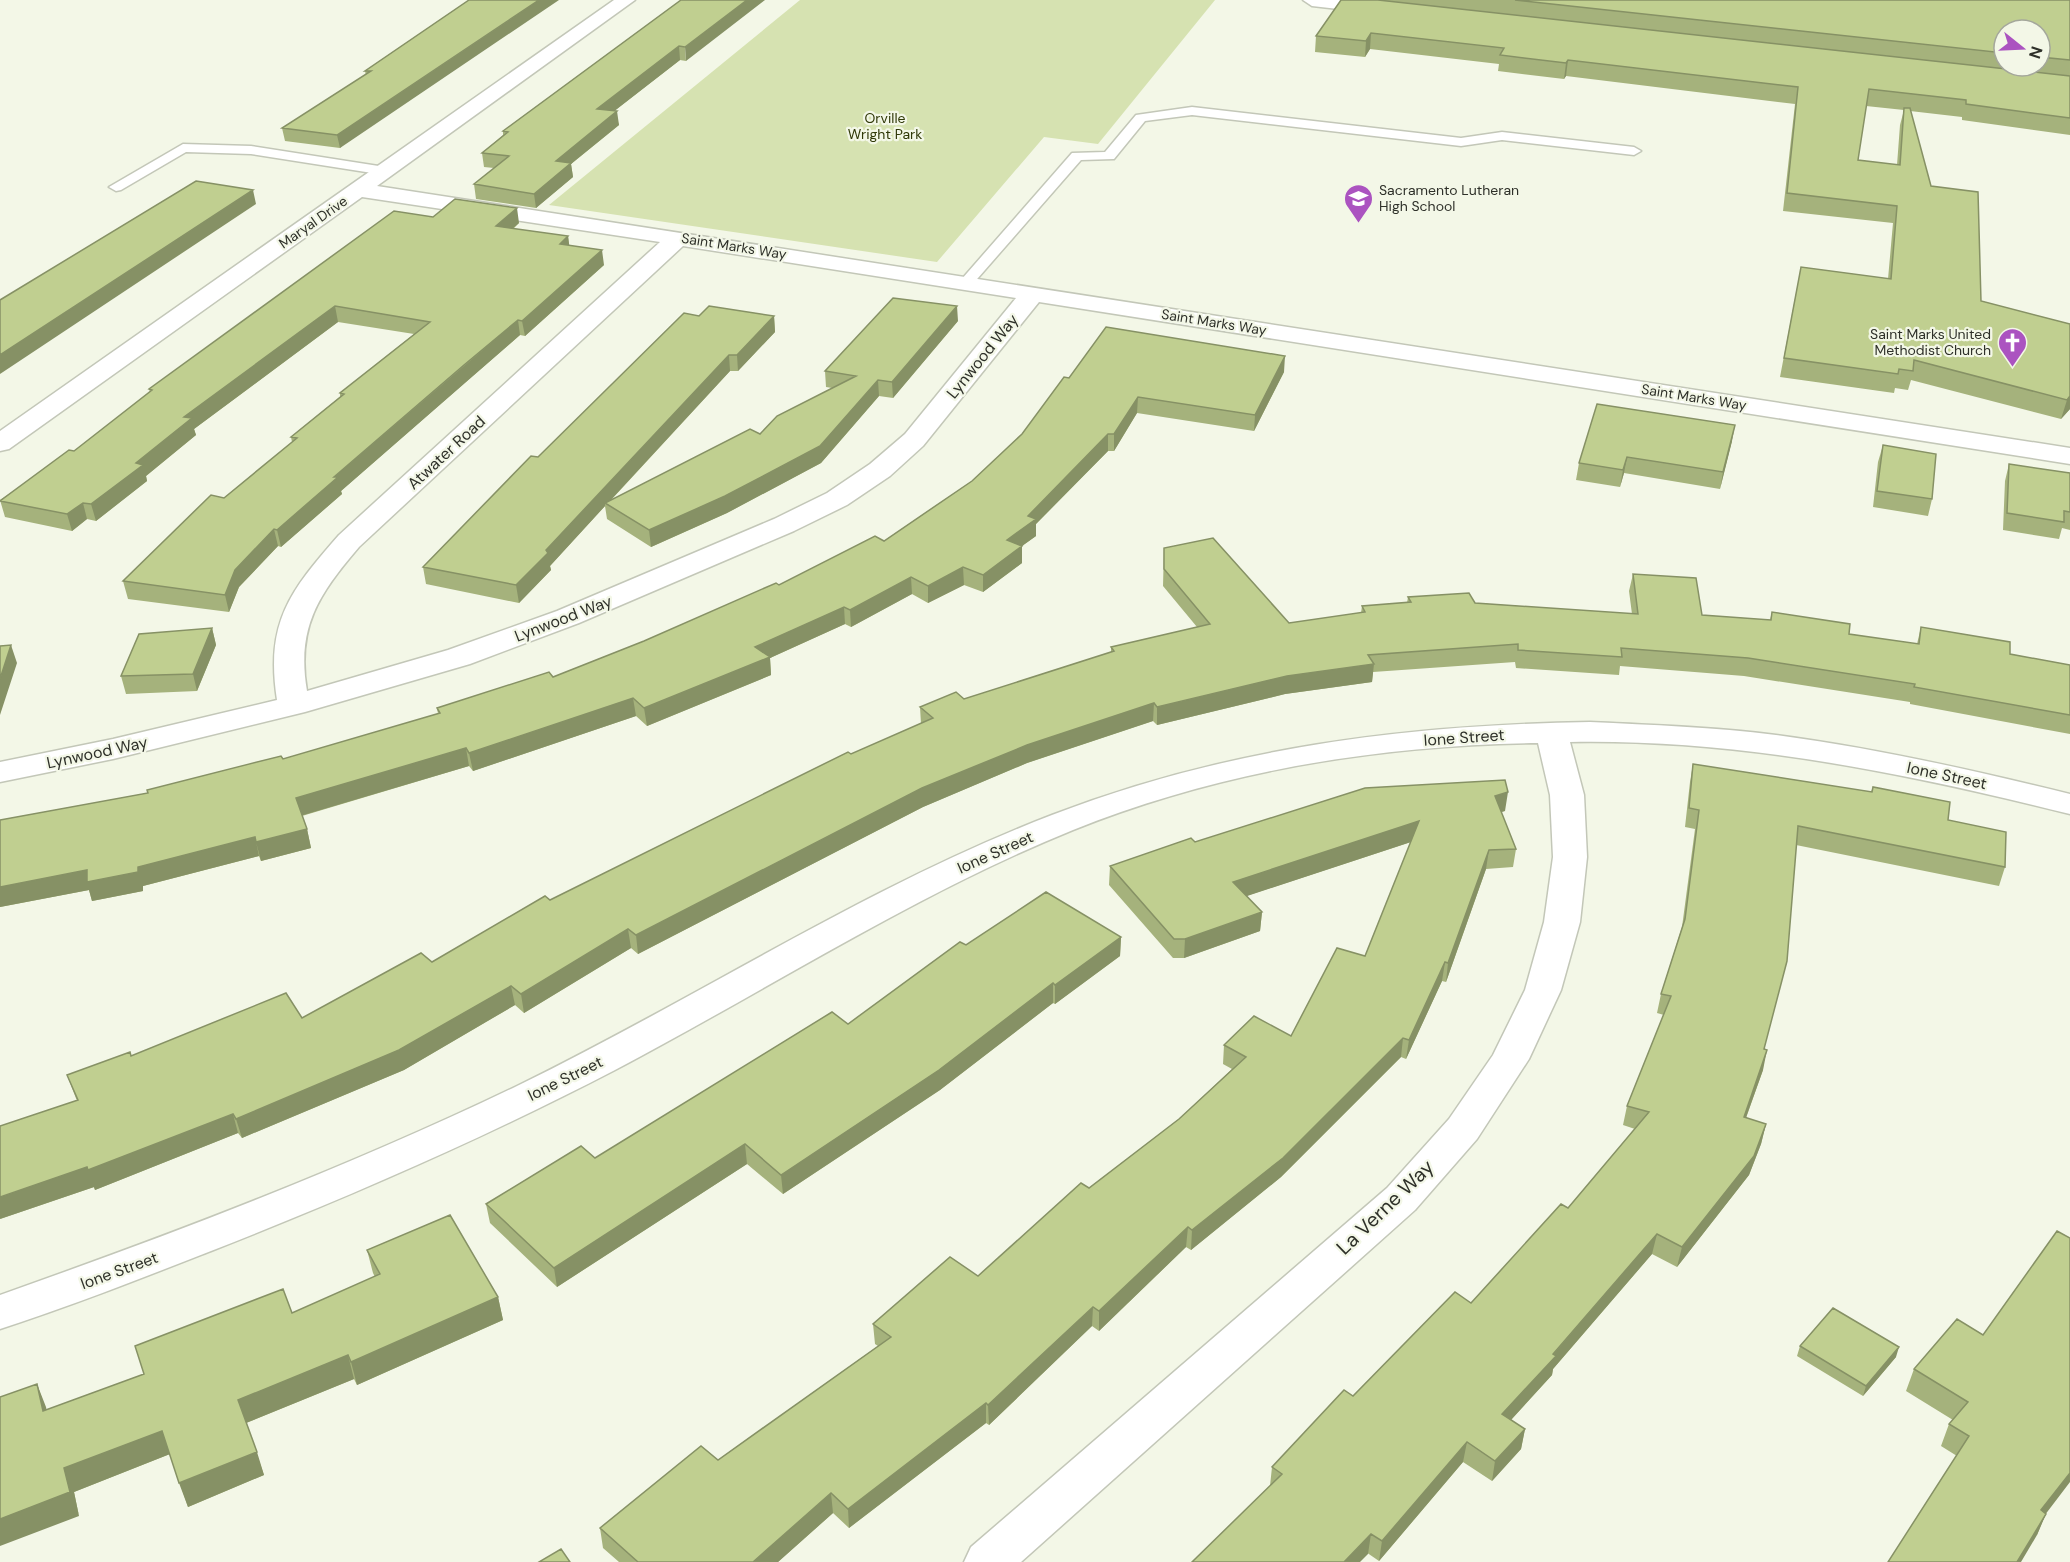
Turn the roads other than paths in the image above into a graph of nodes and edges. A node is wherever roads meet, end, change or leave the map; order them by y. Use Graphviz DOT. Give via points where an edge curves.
graph roads {
  1 [pos="626,0"];
  2 [pos="1312,0"];
  3 [pos="1395,9"];
  4 [pos="1634,151"];
  5 [pos="385,171"];
  6 [pos="116,188"];
  7 [pos="357,190"];
  8 [pos="678,238"];
  9 [pos="966,283"];
  10 [pos="1033,293"];
  11 [pos="0,443"];
  12 [pos="2070,456"];
  13 [pos="294,705"];
  14 [pos="1552,733"];
  15 [pos="0,772"];
  16 [pos="2070,804"];
  17 [pos="0,1312"];
  18 [pos="988,1562"];
  1 -- 5 [label="street, Maryal Drive"];
  2 -- 3 [label="street"];
  4 -- 9 [label="lane" via="1502,136 1461,142 1192,111 1141,118 1109,156 1077,156"];
  5 -- 6 [label="lane" via="251,150 183,148"];
  5 -- 7 [label="street, Maryal Drive"];
  7 -- 8 [label="street, Saint Marks Way"];
  7 -- 11 [label="street, Maryal Drive"];
  8 -- 9 [label="street, Saint Marks Way"];
  8 -- 13 [label="street, Atwater Road" via="350,541 318,577 305,595 286,655"];
  9 -- 10 [label="street, Saint Marks Way"];
  10 -- 12 [label="street, Saint Marks Way"];
  10 -- 13 [label="street, Lynwood Way" via="914,440 880,470 837,499 568,617 459,657"];
  13 -- 15 [label="street, Lynwood Way"];
  14 -- 16 [label="street, Ione Street" via="1654,735 1863,758"];
  14 -- 17 [label="street, Ione Street" via="1420,740 1228,771 1135,797 1044,830 957,869 600,1061 471,1124 331,1187 126,1268"];
  14 -- 18 [label="street, La Verne Way" via="1567,795 1570,857 1562,922 1543,990 1510,1059 1463,1129 1401,1199"];
}
